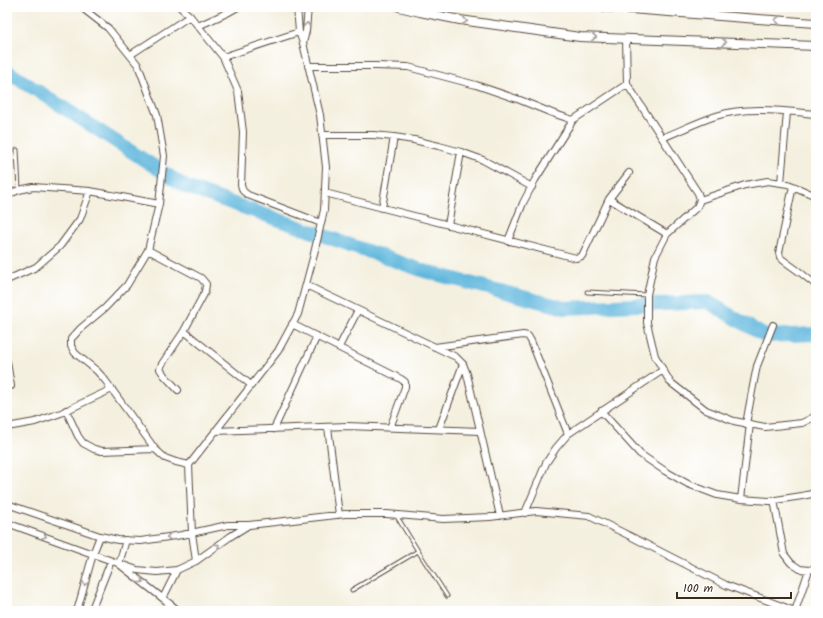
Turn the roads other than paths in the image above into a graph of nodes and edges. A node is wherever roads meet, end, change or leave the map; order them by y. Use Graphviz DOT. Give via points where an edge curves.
graph roads {
  1 [pos="81,7"];
  2 [pos="180,7"];
  3 [pos="238,7"];
  4 [pos="297,7"];
  5 [pos="308,7"];
  6 [pos="400,7"];
  7 [pos="605,7"];
  8 [pos="190,16"];
  9 [pos="816,23"];
  10 [pos="198,26"];
  11 [pos="299,32"];
  12 [pos="626,38"];
  13 [pos="303,43"];
  14 [pos="816,46"];
  15 [pos="130,55"];
  16 [pos="223,57"];
  17 [pos="308,66"];
  18 [pos="627,84"];
  19 [pos="788,112"];
  20 [pos="816,114"];
  21 [pos="573,120"];
  22 [pos="322,134"];
  23 [pos="394,137"];
  24 [pos="662,138"];
  25 [pos="16,150"];
  26 [pos="461,152"];
  27 [pos="629,173"];
  28 [pos="781,183"];
  29 [pos="792,186"];
  30 [pos="532,187"];
  31 [pos="19,190"];
  32 [pos="90,191"];
  33 [pos="325,193"];
  34 [pos="7,195"];
  35 [pos="816,196"];
  36 [pos="609,199"];
  37 [pos="700,200"];
  38 [pos="159,204"];
  39 [pos="382,208"];
  40 [pos="321,223"];
  41 [pos="448,225"];
  42 [pos="667,234"];
  43 [pos="508,241"];
  44 [pos="148,250"];
  45 [pos="7,280"];
  46 [pos="306,285"];
  47 [pos="816,285"];
  48 [pos="587,292"];
  49 [pos="647,298"];
  50 [pos="358,310"];
  51 [pos="292,324"];
  52 [pos="773,325"];
  53 [pos="184,331"];
  54 [pos="316,336"];
  55 [pos="435,347"];
  56 [pos="339,348"];
  57 [pos="7,362"];
  58 [pos="463,364"];
  59 [pos="663,370"];
  60 [pos="251,385"];
  61 [pos="11,386"];
  62 [pos="112,389"];
  63 [pos="178,390"];
  64 [pos="66,410"];
  65 [pos="601,411"];
  66 [pos="816,416"];
  67 [pos="748,424"];
  68 [pos="7,427"];
  69 [pos="328,427"];
  70 [pos="390,428"];
  71 [pos="274,429"];
  72 [pos="439,429"];
  73 [pos="215,431"];
  74 [pos="480,431"];
  75 [pos="568,434"];
  76 [pos="155,449"];
  77 [pos="189,465"];
  78 [pos="816,493"];
  79 [pos="741,499"];
  80 [pos="774,500"];
  81 [pos="7,504"];
  82 [pos="524,513"];
  83 [pos="339,515"];
  84 [pos="396,515"];
  85 [pos="500,516"];
  86 [pos="7,523"];
  87 [pos="249,525"];
  88 [pos="192,533"];
  89 [pos="100,536"];
  90 [pos="126,540"];
  91 [pos="418,551"];
  92 [pos="93,554"];
  93 [pos="111,561"];
  94 [pos="196,561"];
  95 [pos="119,564"];
  96 [pos="816,568"];
  97 [pos="177,570"];
  98 [pos="809,570"];
  99 [pos="352,590"];
  100 [pos="447,596"];
  101 [pos="163,598"];
  102 [pos="169,603"];
  103 [pos="783,609"];
  104 [pos="77,611"];
  105 [pos="91,611"];
  106 [pos="164,611"];
  107 [pos="179,611"];
  108 [pos="795,611"];
  1 -- 15 [label="street" via="108,28"];
  2 -- 8 [label="street"];
  3 -- 10 [label="street"];
  4 -- 11 [label="street"];
  13 -- 5 [label="street, one-way"];
  6 -- 12 [label="street, one-way" via="460,20 580,36"];
  9 -- 7 [label="street, one-way"];
  8 -- 10 [label="street"];
  8 -- 15 [label="street"];
  10 -- 16 [label="street"];
  11 -- 13 [label="street"];
  11 -- 16 [label="street"];
  12 -- 14 [label="street, one-way"];
  12 -- 18 [label="street"];
  13 -- 17 [label="street"];
  15 -- 38 [label="street" via="138,65 157,115 164,156"];
  16 -- 40 [label="street" via="238,91 244,132 241,185 243,191"];
  17 -- 21 [label="street" via="408,68 476,85"];
  17 -- 22 [label="street"];
  18 -- 21 [label="street"];
  18 -- 24 [label="street"];
  19 -- 20 [label="street"];
  19 -- 24 [label="street" via="735,112 716,116"];
  19 -- 28 [label="street"];
  21 -- 30 [label="street"];
  22 -- 23 [label="street"];
  22 -- 33 [label="street" via="326,167"];
  23 -- 26 [label="street"];
  23 -- 39 [label="street"];
  24 -- 37 [label="street"];
  25 -- 31 [label="lane"];
  26 -- 30 [label="street" via="483,160"];
  26 -- 41 [label="street"];
  27 -- 36 [label="street"];
  28 -- 29 [label="street"];
  28 -- 37 [label="street" via="768,181 745,185"];
  29 -- 35 [label="street"];
  29 -- 47 [label="street" via="779,252 783,260"];
  30 -- 43 [label="street"];
  31 -- 32 [label="street" via="32,187"];
  31 -- 34 [label="street"];
  32 -- 38 [label="street"];
  32 -- 45 [label="street" via="80,219 60,246 36,267"];
  33 -- 39 [label="street"];
  33 -- 40 [label="street"];
  36 -- 42 [label="street"];
  36 -- 43 [label="street" via="582,256 576,258"];
  37 -- 42 [label="street" via="697,207"];
  38 -- 44 [label="street"];
  39 -- 41 [label="street"];
  40 -- 46 [label="street"];
  41 -- 43 [label="street"];
  42 -- 49 [label="street" via="655,257"];
  44 -- 53 [label="street" via="201,278 206,284 205,292"];
  44 -- 62 [label="street" via="127,285 71,339 74,353 97,371"];
  46 -- 50 [label="street"];
  46 -- 51 [label="street" via="298,314"];
  48 -- 49 [label="lane"];
  49 -- 59 [label="street" via="647,323 655,356"];
  50 -- 55 [label="street"];
  50 -- 56 [label="street"];
  51 -- 54 [label="street"];
  51 -- 60 [label="street" via="278,351"];
  52 -- 67 [label="street" via="758,366"];
  53 -- 60 [label="street"];
  53 -- 63 [label="street" via="160,369"];
  54 -- 56 [label="street"];
  54 -- 71 [label="street"];
  55 -- 58 [label="street" via="456,357"];
  55 -- 75 [label="street" via="523,334 528,336"];
  56 -- 70 [label="street" via="405,382"];
  57 -- 61 [label="street"];
  58 -- 72 [label="street"];
  58 -- 74 [label="street"];
  59 -- 65 [label="street"];
  59 -- 67 [label="street" via="670,382 706,410"];
  60 -- 73 [label="street"];
  62 -- 64 [label="street"];
  62 -- 76 [label="street"];
  64 -- 68 [label="street" via="35,422"];
  64 -- 76 [label="street" via="83,443 94,449"];
  65 -- 75 [label="street"];
  65 -- 79 [label="street" via="640,454 665,471 695,487 717,495"];
  66 -- 67 [label="street" via="802,423 765,427"];
  67 -- 79 [label="street"];
  69 -- 70 [label="street"];
  69 -- 71 [label="street"];
  69 -- 83 [label="street"];
  70 -- 72 [label="street"];
  71 -- 73 [label="street"];
  72 -- 74 [label="street"];
  73 -- 77 [label="street"];
  74 -- 85 [label="street"];
  75 -- 82 [label="street" via="546,463"];
  76 -- 77 [label="street" via="165,458"];
  77 -- 88 [label="street"];
  78 -- 80 [label="street"];
  79 -- 80 [label="street"];
  80 -- 98 [label="street" via="784,554 790,563 800,569"];
  81 -- 89 [label="street"];
  82 -- 85 [label="street"];
  82 -- 103 [label="street" via="536,511 589,516 726,585"];
  83 -- 84 [label="street"];
  83 -- 87 [label="street"];
  84 -- 85 [label="street" via="443,519"];
  84 -- 91 [label="lane"];
  86 -- 92 [label="street, one-way"];
  87 -- 88 [label="street" via="228,525"];
  94 -- 87 [label="street, one-way"];
  88 -- 90 [label="street, one-way" via="141,541"];
  88 -- 94 [label="street"];
  89 -- 90 [label="street"];
  89 -- 92 [label="street"];
  90 -- 95 [label="street"];
  91 -- 99 [label="lane"];
  91 -- 100 [label="lane"];
  92 -- 93 [label="street"];
  92 -- 104 [label="street, one-way"];
  93 -- 95 [label="street"];
  93 -- 105 [label="street"];
  94 -- 97 [label="street"];
  95 -- 97 [label="street" via="137,570"];
  95 -- 101 [label="street, one-way"];
  96 -- 98 [label="street"];
  97 -- 101 [label="street"];
  98 -- 108 [label="street"];
  101 -- 102 [label="street"];
  102 -- 106 [label="street"];
  102 -- 107 [label="street"];
  103 -- 108 [label="street"];
}
